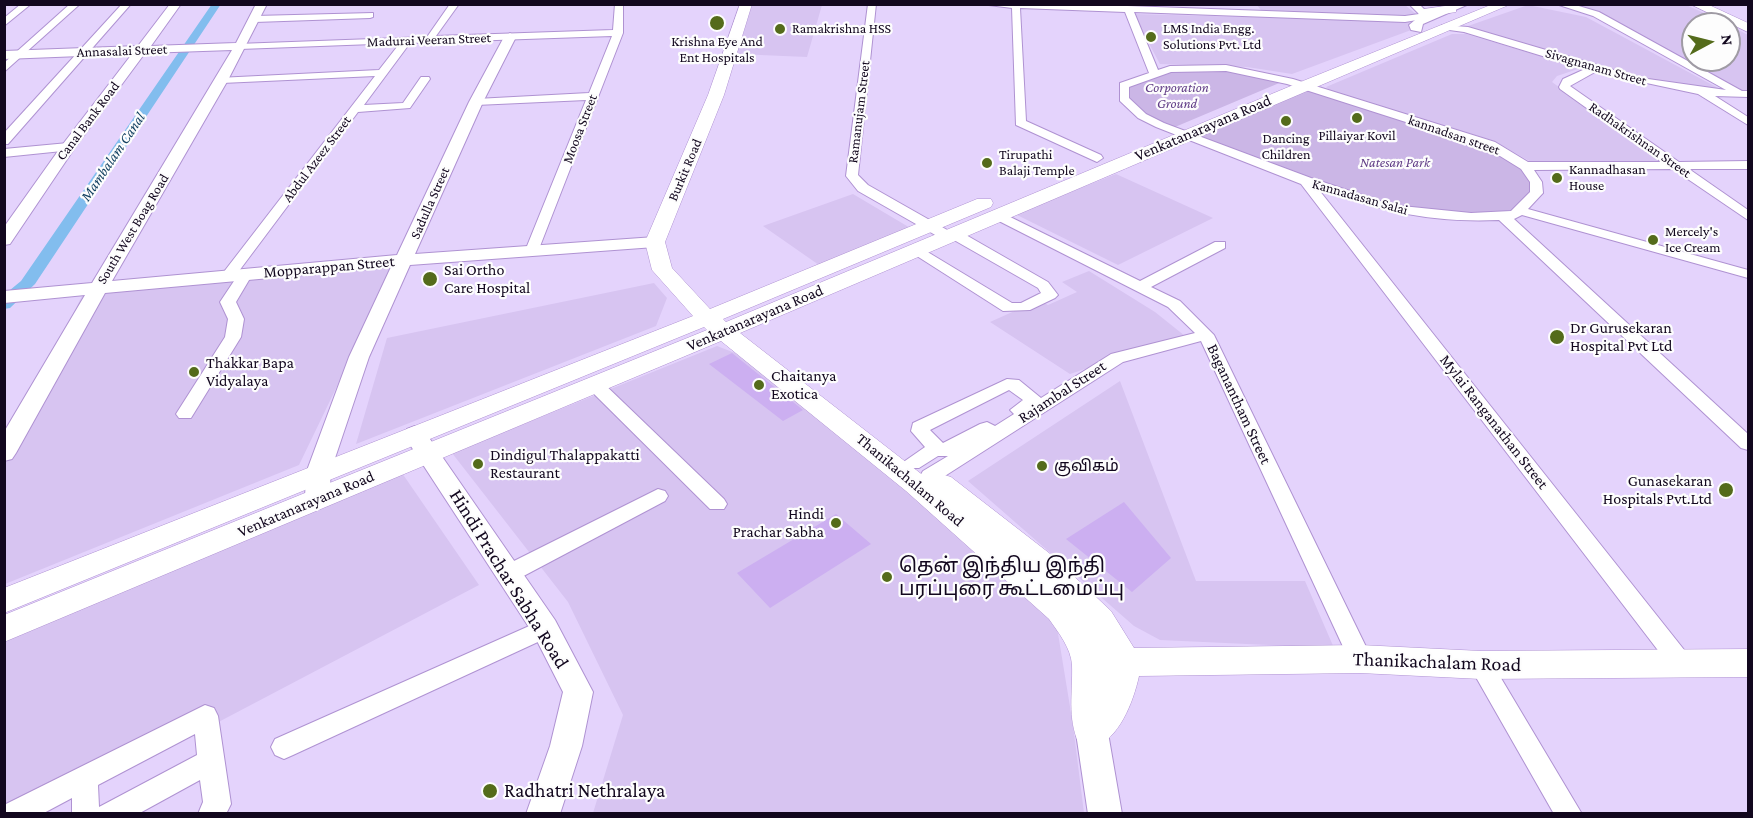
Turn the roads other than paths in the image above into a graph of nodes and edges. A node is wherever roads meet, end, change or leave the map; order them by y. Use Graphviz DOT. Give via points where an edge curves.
graph roads {
  1 [pos="76,4"];
  2 [pos="126,4"];
  3 [pos="176,4"];
  4 [pos="262,4"];
  5 [pos="455,4"];
  6 [pos="620,4"];
  7 [pos="746,4"];
  8 [pos="872,4"];
  9 [pos="985,4"];
  10 [pos="1250,4"];
  11 [pos="1464,4"];
  12 [pos="1484,4"];
  13 [pos="1505,4"];
  14 [pos="1560,4"];
  15 [pos="1696,4"];
  16 [pos="1045,5"];
  17 [pos="25,6"];
  18 [pos="1016,6"];
  19 [pos="1162,7"];
  20 [pos="4,9"];
  21 [pos="1128,9"];
  22 [pos="1452,9"];
  23 [pos="1256,13"];
  24 [pos="370,15"];
  25 [pos="255,19"];
  26 [pos="1421,20"];
  27 [pos="4,23"];
  28 [pos="1749,28"];
  29 [pos="618,33"];
  30 [pos="510,37"];
  31 [pos="429,40"];
  32 [pos="406,42"];
  33 [pos="240,46"];
  34 [pos="142,51"];
  35 [pos="84,53"];
  36 [pos="4,55"];
  37 [pos="19,55"];
  38 [pos="1597,68"];
  39 [pos="4,69"];
  40 [pos="1154,73"];
  41 [pos="380,74"];
  42 [pos="425,79"];
  43 [pos="222,81"];
  44 [pos="1296,83"];
  45 [pos="1701,92"];
  46 [pos="1746,94"];
  47 [pos="592,96"];
  48 [pos="476,102"];
  49 [pos="355,109"];
  50 [pos="1749,122"];
  51 [pos="1179,132"];
  52 [pos="4,141"];
  53 [pos="68,147"];
  54 [pos="4,153"];
  55 [pos="1097,158"];
  56 [pos="1676,165"];
  57 [pos="1749,165"];
  58 [pos="1525,166"];
  59 [pos="1306,181"];
  60 [pos="1521,211"];
  61 [pos="998,214"];
  62 [pos="1749,216"];
  63 [pos="1504,217"];
  64 [pos="929,225"];
  65 [pos="952,235"];
  66 [pos="4,240"];
  67 [pos="655,242"];
  68 [pos="1220,245"];
  69 [pos="532,251"];
  70 [pos="911,252"];
  71 [pos="404,260"];
  72 [pos="662,263"];
  73 [pos="1749,274"];
  74 [pos="237,275"];
  75 [pos="1141,286"];
  76 [pos="99,287"];
  77 [pos="4,297"];
  78 [pos="1006,315"];
  79 [pos="721,322"];
  80 [pos="1206,335"];
  81 [pos="594,384"];
  82 [pos="1037,404"];
  83 [pos="185,414"];
  84 [pos="421,443"];
  85 [pos="1749,444"];
  86 [pos="4,453"];
  87 [pos="927,463"];
  88 [pos="318,486"];
  89 [pos="657,496"];
  90 [pos="717,504"];
  91 [pos="508,574"];
  92 [pos="4,602"];
  93 [pos="545,628"];
  94 [pos="4,629"];
  95 [pos="1360,659"];
  96 [pos="1089,663"];
  97 [pos="1682,663"];
  98 [pos="1749,663"];
  99 [pos="1125,664"];
  100 [pos="1481,665"];
  101 [pos="1092,733"];
  102 [pos="284,747"];
  103 [pos="213,760"];
  104 [pos="84,778"];
  105 [pos="14,813"];
  106 [pos="86,813"];
  107 [pos="110,813"];
  108 [pos="211,813"];
  109 [pos="543,813"];
  110 [pos="1106,813"];
  111 [pos="1569,813"];
  1 -- 37 [label="street"];
  2 -- 35 [label="street"];
  3 -- 34 [label="street, Canal Bank Road"];
  4 -- 25 [label="street, South West Boag Road"];
  5 -- 31 [label="street"];
  6 -- 29 [label="street, Moosa Street"];
  7 -- 67 [label="main road, Burkit Road" via="716,95"];
  8 -- 64 [label="street, Ramanujam Street" via="852,176 863,188"];
  9 -- 18 [label="street, Sivagnanam Street"];
  10 -- 23 [label="street"];
  11 -- 22 [label="street"];
  12 -- 26 [label="main road, Venkatanarayana Road"];
  13 -- 26 [label="main road, Venkatanarayana Road"];
  14 -- 46 [label="street" via="1603,18"];
  15 -- 28 [label="main road"];
  16 -- 18 [label="street, Sivagnanam Street"];
  16 -- 21 [label="street, Sivagnanam Street"];
  17 -- 20 [label="street"];
  17 -- 27 [label="street"];
  18 -- 55 [label="street" via="1020,123"];
  19 -- 21 [label="street, Sivagnanam Street"];
  19 -- 23 [label="street, Sivagnanam Street"];
  21 -- 40 [label="street"];
  22 -- 26 [label="main road"];
  23 -- 26 [label="street, Sivagnanam Street"];
  24 -- 25 [label="street"];
  25 -- 33 [label="street, South West Boag Road"];
  26 -- 38 [label="street, Sivagnanam Street"];
  26 -- 44 [label="main road, Venkatanarayana Road"];
  26 -- 44 [label="main road, Venkatanarayana Road"];
  29 -- 30 [label="street, Madurai Veeran Street"];
  29 -- 47 [label="street, Moosa Street"];
  30 -- 31 [label="street, Madurai Veeran Street" via="484,34"];
  30 -- 48 [label="street, Sadulla Street"];
  31 -- 32 [label="street, Madurai Veeran Street"];
  32 -- 33 [label="street, Madurai Veeran Street"];
  32 -- 41 [label="street, Abdul Azeez Street"];
  33 -- 34 [label="street, Annasalai Street"];
  33 -- 43 [label="street, South West Boag Road"];
  34 -- 35 [label="street, Annasalai Street"];
  34 -- 53 [label="street, Canal Bank Road"];
  35 -- 37 [label="street, Annasalai Street"];
  35 -- 52 [label="street"];
  36 -- 37 [label="street, Annasalai Street"];
  37 -- 39 [label="street"];
  38 -- 45 [label="street, Sivagnanam Street" via="1664,87"];
  38 -- 56 [label="street, Radhakrishnan Street" via="1567,81 1564,87"];
  40 -- 44 [label="street, kannadsan street" via="1226,68"];
  40 -- 51 [label="street, Kannadasan Salai" via="1124,85 1124,99 1142,116"];
  41 -- 43 [label="street"];
  41 -- 49 [label="street, Abdul Azeez Street"];
  42 -- 49 [label="street" via="406,106"];
  43 -- 76 [label="street, South West Boag Road"];
  44 -- 51 [label="main road, Venkatanarayana Road"];
  44 -- 58 [label="street, kannadsan street" via="1491,145"];
  45 -- 46 [label="street, Sivagnanam Street"];
  45 -- 50 [label="street"];
  47 -- 48 [label="street"];
  47 -- 69 [label="street, Moosa Street"];
  48 -- 71 [label="street, Sadulla Street"];
  49 -- 74 [label="street, Abdul Azeez Street"];
  51 -- 55 [label="main road, Venkatanarayana Road"];
  51 -- 59 [label="street, Kannadasan Salai"];
  51 -- 61 [label="main road, Venkatanarayana Road"];
  53 -- 54 [label="street"];
  53 -- 66 [label="street, Canal Bank Road"];
  55 -- 64 [label="main road, Venkatanarayana Road"];
  56 -- 57 [label="street"];
  56 -- 58 [label="street"];
  56 -- 62 [label="street, Radhakrishnan Street"];
  58 -- 60 [label="street" via="1536,182 1536,193"];
  59 -- 63 [label="street, Kannadasan Salai" via="1415,213"];
  59 -- 97 [label="street, Mylai Ranganathan Street"];
  60 -- 63 [label="street, Kannadasan Salai"];
  60 -- 73 [label="street"];
  61 -- 65 [label="main road, Venkatanarayana Road"];
  61 -- 75 [label="street, Baganantham Street"];
  63 -- 85 [label="street"];
  64 -- 65 [label="street, Ramanujam Street"];
  64 -- 79 [label="main road, Venkatanarayana Road"];
  65 -- 70 [label="main road, Venkatanarayana Road"];
  65 -- 70 [label="street, Ramanujam Street" via="1043,285 1050,295 1024,308 1009,308"];
  67 -- 69 [label="street, Mopparappan Street"];
  67 -- 72 [label="main road"];
  68 -- 75 [label="street"];
  69 -- 71 [label="street, Mopparappan Street"];
  70 -- 78 [label="street"];
  70 -- 79 [label="main road, Venkatanarayana Road"];
  71 -- 74 [label="street, Mopparappan Street"];
  71 -- 88 [label="street, Sadulla Street" via="359,357"];
  72 -- 79 [label="main road" via="673,267"];
  72 -- 79 [label="main road" via="662,270 674,283"];
  74 -- 76 [label="street, Mopparappan Street"];
  74 -- 83 [label="street, Abdul Azeez Street" via="228,302 237,325 233,336"];
  75 -- 80 [label="street, Baganantham Street" via="1173,304"];
  76 -- 77 [label="street, Mopparappan Street"];
  76 -- 86 [label="street, South West Boag Road"];
  79 -- 81 [label="main road, Venkatanarayana Road"];
  79 -- 84 [label="main road, Venkatanarayana Road"];
  79 -- 87 [label="main road"];
  79 -- 96 [label="main road, Thanikachalam Road" via="1060,610 1076,631"];
  80 -- 82 [label="street, Rajambal Street" via="1117,358"];
  80 -- 95 [label="street, Baganantham Street"];
  81 -- 84 [label="main road, Venkatanarayana Road"];
  81 -- 90 [label="street"];
  82 -- 87 [label="street, Rajambal Street"];
  82 -- 87 [label="street" via="942,451"];
  82 -- 87 [label="street" via="1008,384 920,427"];
  84 -- 88 [label="main road, Venkatanarayana Road"];
  84 -- 91 [label="street, Hindi Prachar Sabha Road"];
  87 -- 99 [label="main road" via="1100,620"];
  88 -- 92 [label="main road, Venkatanarayana Road"];
  88 -- 94 [label="main road, Venkatanarayana Road"];
  89 -- 91 [label="street"];
  91 -- 93 [label="street, Hindi Prachar Sabha Road"];
  93 -- 102 [label="street"];
  93 -- 109 [label="street, Hindi Prachar Sabha Road" via="578,692 566,746"];
  95 -- 99 [label="main road, Thanikachalam Road"];
  95 -- 100 [label="main road, Thanikachalam Road"];
  96 -- 99 [label="main road"];
  96 -- 101 [label="main road" via="1087,692"];
  97 -- 98 [label="main road, Thanikachalam Road"];
  97 -- 100 [label="main road, Thanikachalam Road"];
  99 -- 101 [label="main road" via="1119,694"];
  100 -- 111 [label="street"];
  101 -- 110 [label="street"];
  103 -- 104 [label="street" via="205,716"];
  103 -- 107 [label="street"];
  103 -- 108 [label="street" via="217,804"];
  104 -- 105 [label="street"];
  104 -- 106 [label="street"];
}
